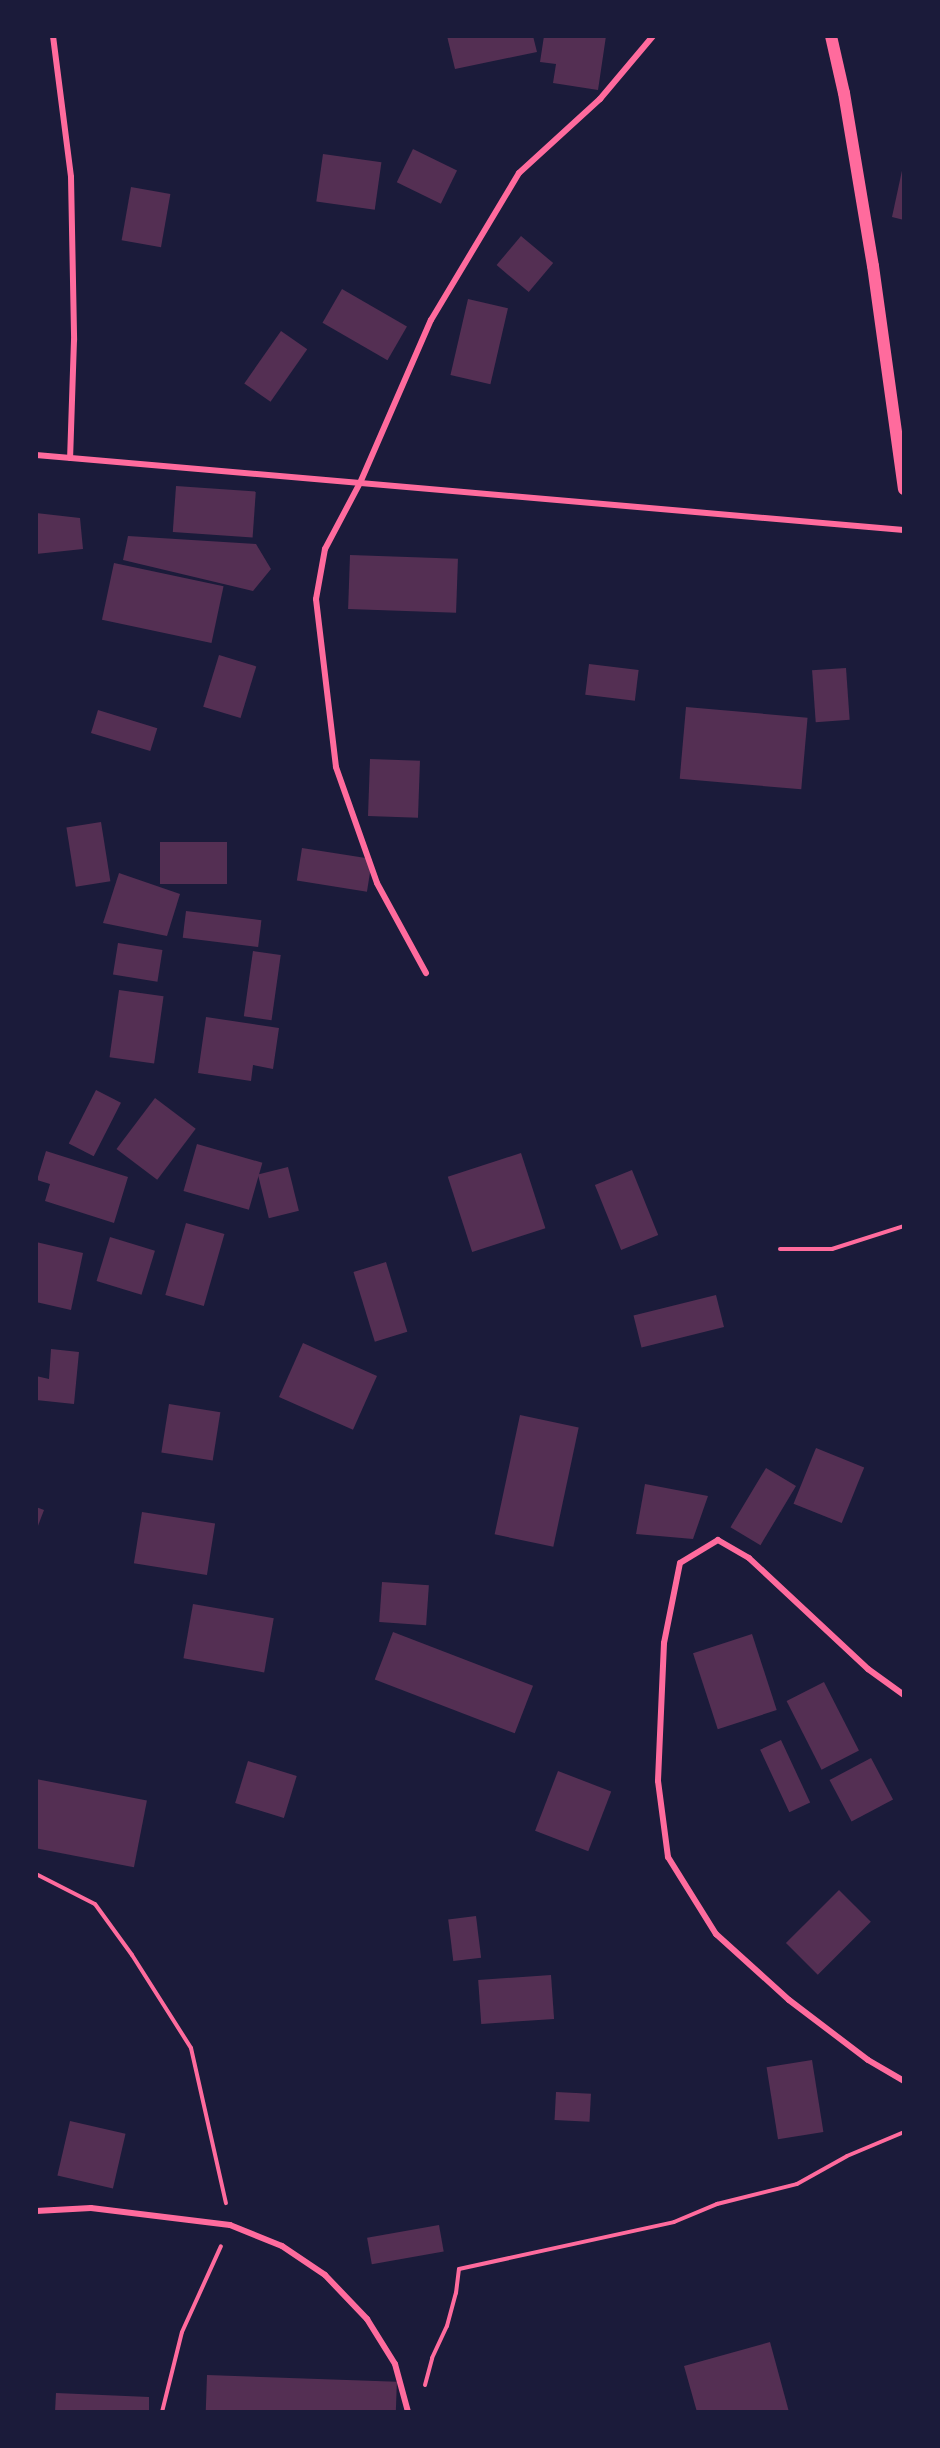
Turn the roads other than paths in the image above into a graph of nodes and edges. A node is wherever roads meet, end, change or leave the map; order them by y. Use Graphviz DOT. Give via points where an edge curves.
graph roads {
  1 [pos="53,36"];
  2 [pos="652,36"];
  3 [pos="831,36"];
  4 [pos="36,455"];
  5 [pos="70,458"];
  6 [pos="360,483"];
  7 [pos="904,489"];
  8 [pos="904,530"];
  9 [pos="426,974"];
  10 [pos="904,1695"];
  11 [pos="904,2081"];
  12 [pos="36,2211"];
  13 [pos="408,2412"];
  1 -- 5 [label="street" via="71,177 74,340"];
  2 -- 6 [label="street" via="600,99 519,173 431,320"];
  3 -- 7 [label="main road" via="873,266"];
  4 -- 5 [label="street"];
  5 -- 6 [label="street"];
  6 -- 8 [label="street"];
  6 -- 9 [label="street" via="325,549 316,599 336,767 377,883"];
  10 -- 11 [label="street" via="868,1669 749,1558 718,1540 680,1563 664,1643 659,1770 668,1857 716,1934 789,2000 868,2060"];
  12 -- 13 [label="street" via="91,2208 230,2225 282,2246 326,2275 367,2319 395,2364"];
}
